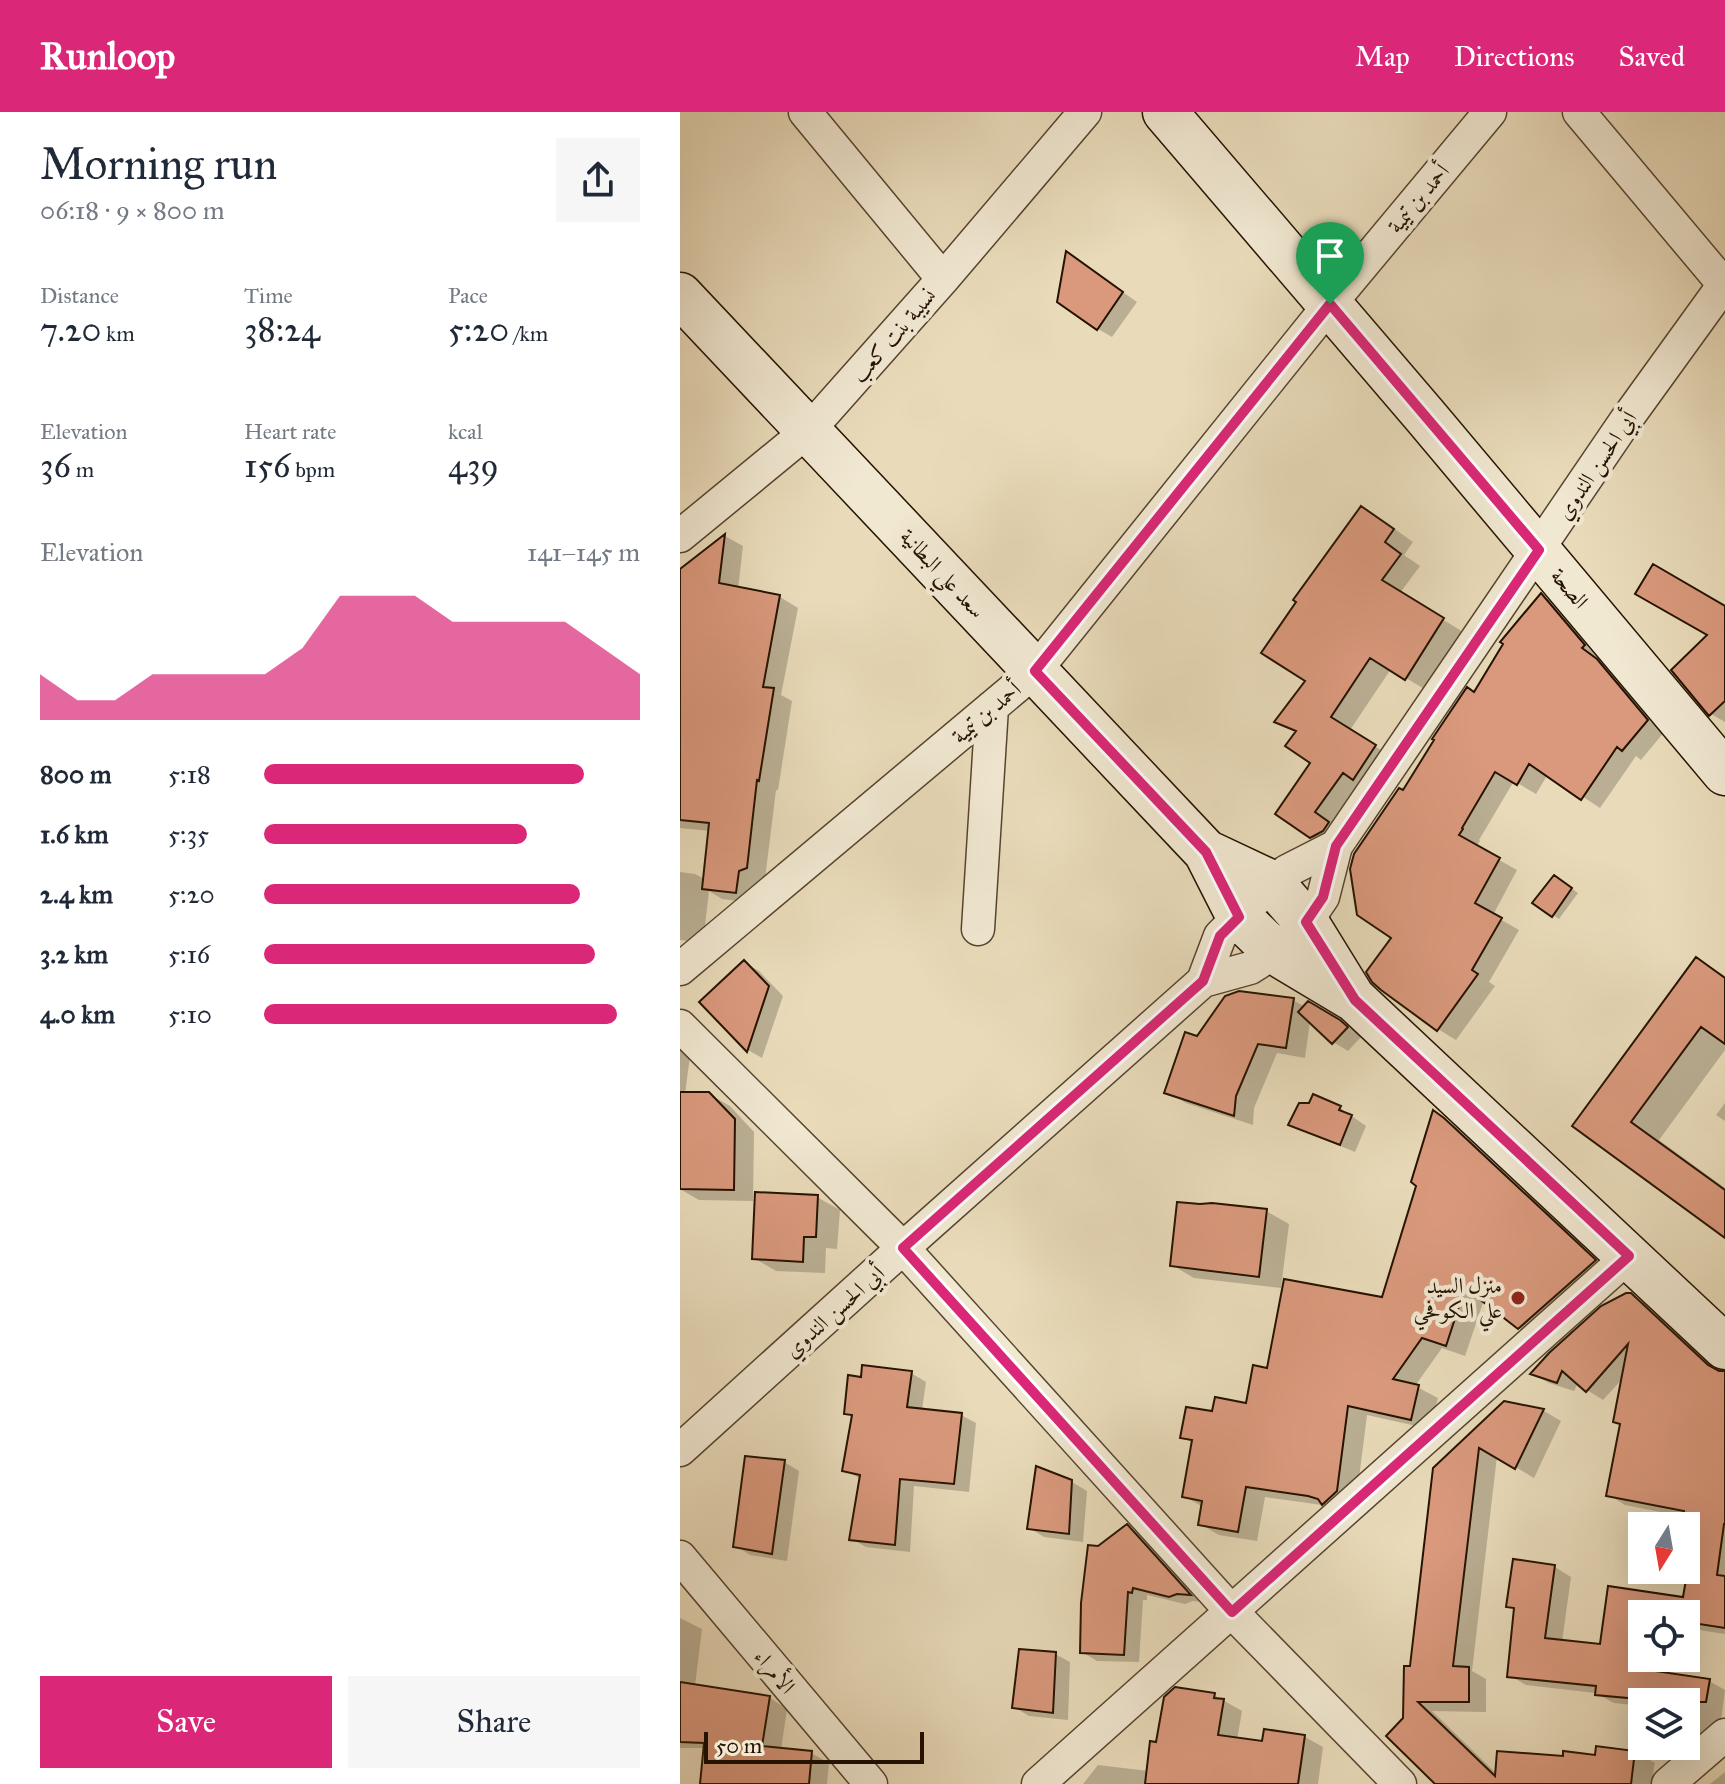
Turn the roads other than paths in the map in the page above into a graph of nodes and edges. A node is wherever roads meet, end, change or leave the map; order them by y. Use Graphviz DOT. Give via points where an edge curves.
graph roads {
  1 [pos="805,112"];
  2 [pos="1085,112"];
  3 [pos="1165,112"];
  4 [pos="1490,112"];
  5 [pos="1579,112"];
  6 [pos="943,279"];
  7 [pos="1725,284"];
  8 [pos="680,295"];
  9 [pos="1330,304"];
  10 [pos="809,430"];
  11 [pos="680,536"];
  12 [pos="1539,550"];
  13 [pos="1035,671"];
  14 [pos="992,707"];
  15 [pos="1725,773"];
  16 [pos="1336,846"];
  17 [pos="1206,852"];
  18 [pos="1272,883"];
  19 [pos="1239,917"];
  20 [pos="1306,922"];
  21 [pos="978,929"];
  22 [pos="1275,952"];
  23 [pos="680,969"];
  24 [pos="1203,981"];
  25 [pos="1355,1000"];
  26 [pos="680,1026"];
  27 [pos="903,1248"];
  28 [pos="1629,1256"];
  29 [pos="1725,1347"];
  30 [pos="680,1450"];
  31 [pos="680,1557"];
  32 [pos="1232,1612"];
  33 [pos="1725,1735"];
  34 [pos="871,1784"];
  35 [pos="1038,1784"];
  36 [pos="1400,1784"];
  37 [pos="1668,1784"];
  1 -- 6 [label="street"];
  2 -- 6 [label="street, نسيبة بنت كعب"];
  3 -- 9 [label="main road, الصحة"];
  4 -- 9 [label="street, أحمد بن تيمية"];
  5 -- 7 [label="street"];
  6 -- 10 [label="street, نسيبة بنت كعب"];
  7 -- 12 [label="street, أبي الحسن الندوي"];
  8 -- 10 [label="main road, سعد علي البطانية"];
  9 -- 12 [label="main road, الصحة"];
  9 -- 13 [label="street, أحمد بن تيمية"];
  10 -- 11 [label="street, نسيبة بنت كعب"];
  10 -- 13 [label="main road, سعد علي البطانية"];
  12 -- 15 [label="main road, الصحة"];
  12 -- 16 [label="street, أبي الحسن الندوي"];
  13 -- 14 [label="street, أحمد بن تيمية"];
  13 -- 17 [label="main road, سعد علي البطانية"];
  14 -- 21 [label="street"];
  14 -- 23 [label="street, أحمد بن تيمية"];
  16 -- 18 [label="street, أبي الحسن الندوي"];
  16 -- 20 [label="street, أبي الحسن الندوي" via="1323,897"];
  17 -- 18 [label="main road, سعد علي البطانية"];
  17 -- 19 [label="main road, سعد علي البطانية"];
  18 -- 19 [label="street, أبي الحسن الندوي"];
  18 -- 20 [label="main road, سعد علي البطانية"];
  19 -- 22 [label="main road, سعد علي البطانية"];
  19 -- 24 [label="street, أبي الحسن الندوي" via="1220,936"];
  20 -- 22 [label="street, أبي الحسن الندوي"];
  20 -- 25 [label="main road, سعد علي البطانية"];
  22 -- 24 [label="street, أبي الحسن الندوي" via="1250,968"];
  22 -- 25 [label="main road, سعد علي البطانية"];
  24 -- 27 [label="street, أبي الحسن الندوي"];
  25 -- 28 [label="main road, سعد علي البطانية"];
  26 -- 27 [label="street"];
  27 -- 30 [label="street, أبي الحسن الندوي"];
  27 -- 32 [label="street"];
  28 -- 29 [label="main road, سعد علي البطانية"];
  28 -- 32 [label="street"];
  31 -- 34 [label="street, الأمراء"];
  32 -- 35 [label="street"];
  32 -- 36 [label="street"];
  33 -- 37 [label="street"];
}
